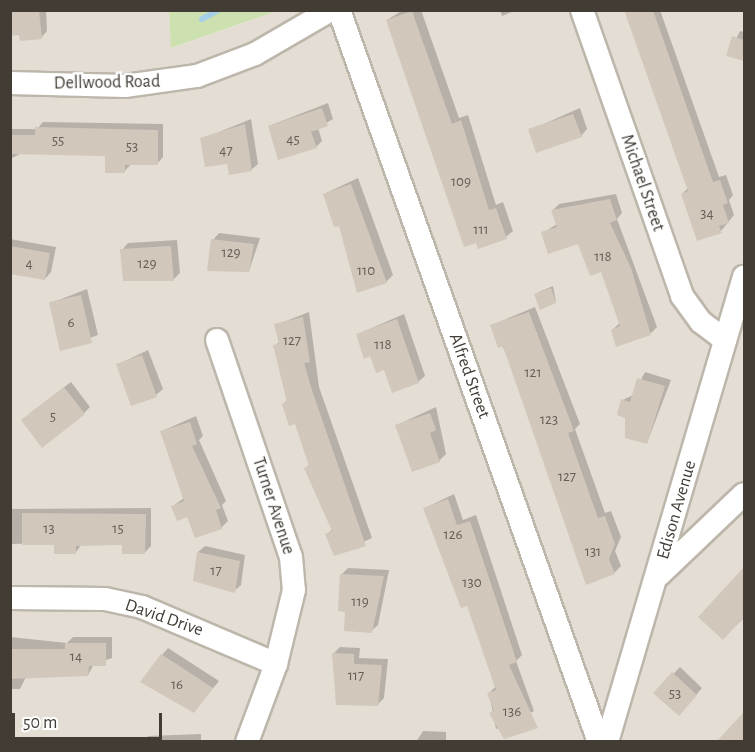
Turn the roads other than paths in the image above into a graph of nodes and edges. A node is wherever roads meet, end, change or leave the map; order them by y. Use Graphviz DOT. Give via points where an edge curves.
graph roads {
  1 [pos="331,10"];
  2 [pos="339,10"];
  3 [pos="582,10"];
  4 [pos="10,83"];
  5 [pos="744,277"];
  6 [pos="218,340"];
  7 [pos="725,340"];
  8 [pos="744,494"];
  9 [pos="658,576"];
  10 [pos="10,598"];
  11 [pos="276,664"];
  12 [pos="247,741"];
  13 [pos="599,741"];
  14 [pos="607,741"];
  1 -- 4 [label="street, Dellwood Road" via="255,54 197,76 125,86"];
  2 -- 13 [label="street, Alfred Street"];
  3 -- 7 [label="street, Michael Street" via="682,296 701,322"];
  5 -- 7 [label="street, Edison Avenue"];
  6 -- 11 [label="street, Turner Avenue" via="291,557 292,608"];
  7 -- 9 [label="street, Edison Avenue"];
  8 -- 9 [label="street"];
  9 -- 14 [label="street, Edison Avenue"];
  10 -- 11 [label="street, David Drive" via="105,599 142,607"];
  11 -- 12 [label="street, Turner Avenue"];
}
